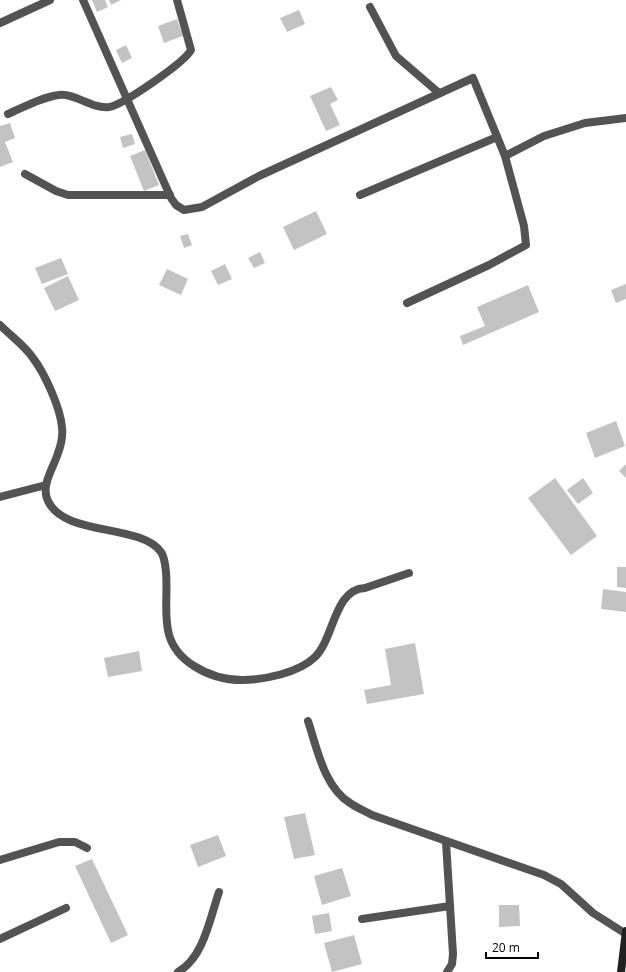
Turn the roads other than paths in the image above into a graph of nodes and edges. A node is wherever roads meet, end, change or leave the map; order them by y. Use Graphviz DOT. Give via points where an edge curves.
graph roads {
  1 [pos="50,0"];
  2 [pos="83,0"];
  3 [pos="178,0"];
  4 [pos="370,7"];
  5 [pos="0,23"];
  6 [pos="439,93"];
  7 [pos="127,99"];
  8 [pos="8,114"];
  9 [pos="626,118"];
  10 [pos="497,137"];
  11 [pos="505,156"];
  12 [pos="24,174"];
  13 [pos="170,195"];
  14 [pos="360,195"];
  15 [pos="407,303"];
  16 [pos="0,325"];
  17 [pos="46,485"];
  18 [pos="0,497"];
  19 [pos="409,573"];
  20 [pos="308,721"];
  21 [pos="446,842"];
  22 [pos="87,848"];
  23 [pos="0,860"];
  24 [pos="219,892"];
  25 [pos="450,906"];
  26 [pos="66,908"];
  27 [pos="362,919"];
  28 [pos="626,931"];
  29 [pos="626,934"];
  30 [pos="0,939"];
  31 [pos="178,972"];
  32 [pos="447,972"];
  33 [pos="621,972"];
  1 -- 5 [label="street"];
  2 -- 7 [label="street"];
  3 -- 7 [label="street" via="191,50 182,61"];
  4 -- 6 [label="street" via="396,56"];
  6 -- 10 [label="street" via="473,78"];
  6 -- 13 [label="street" via="259,176 202,206 184,210 176,206"];
  7 -- 8 [label="street" via="110,107 97,106 60,94"];
  7 -- 13 [label="street"];
  9 -- 11 [label="street" via="584,122 544,136"];
  10 -- 11 [label="street"];
  10 -- 14 [label="street"];
  11 -- 15 [label="street" via="524,226 526,245"];
  12 -- 13 [label="street" via="68,195"];
  16 -- 17 [label="street" via="39,367 60,415 61,440"];
  17 -- 18 [label="street"];
  17 -- 19 [label="street" via="45,493 50,505 70,520 118,532 156,546 165,564 166,625 170,639 187,661 220,678 259,679 304,666 321,649 340,606 350,592"];
  20 -- 21 [label="street" via="328,777 338,793 349,803 372,815"];
  21 -- 25 [label="street"];
  21 -- 29 [label="street" via="520,866 561,884 593,913"];
  22 -- 23 [label="street" via="75,842 59,842"];
  24 -- 31 [label="street" via="201,946"];
  25 -- 27 [label="street"];
  25 -- 32 [label="street" via="453,954 452,964"];
  26 -- 30 [label="street"];
  28 -- 29 [label="main road"];
  29 -- 33 [label="main road"];
}
